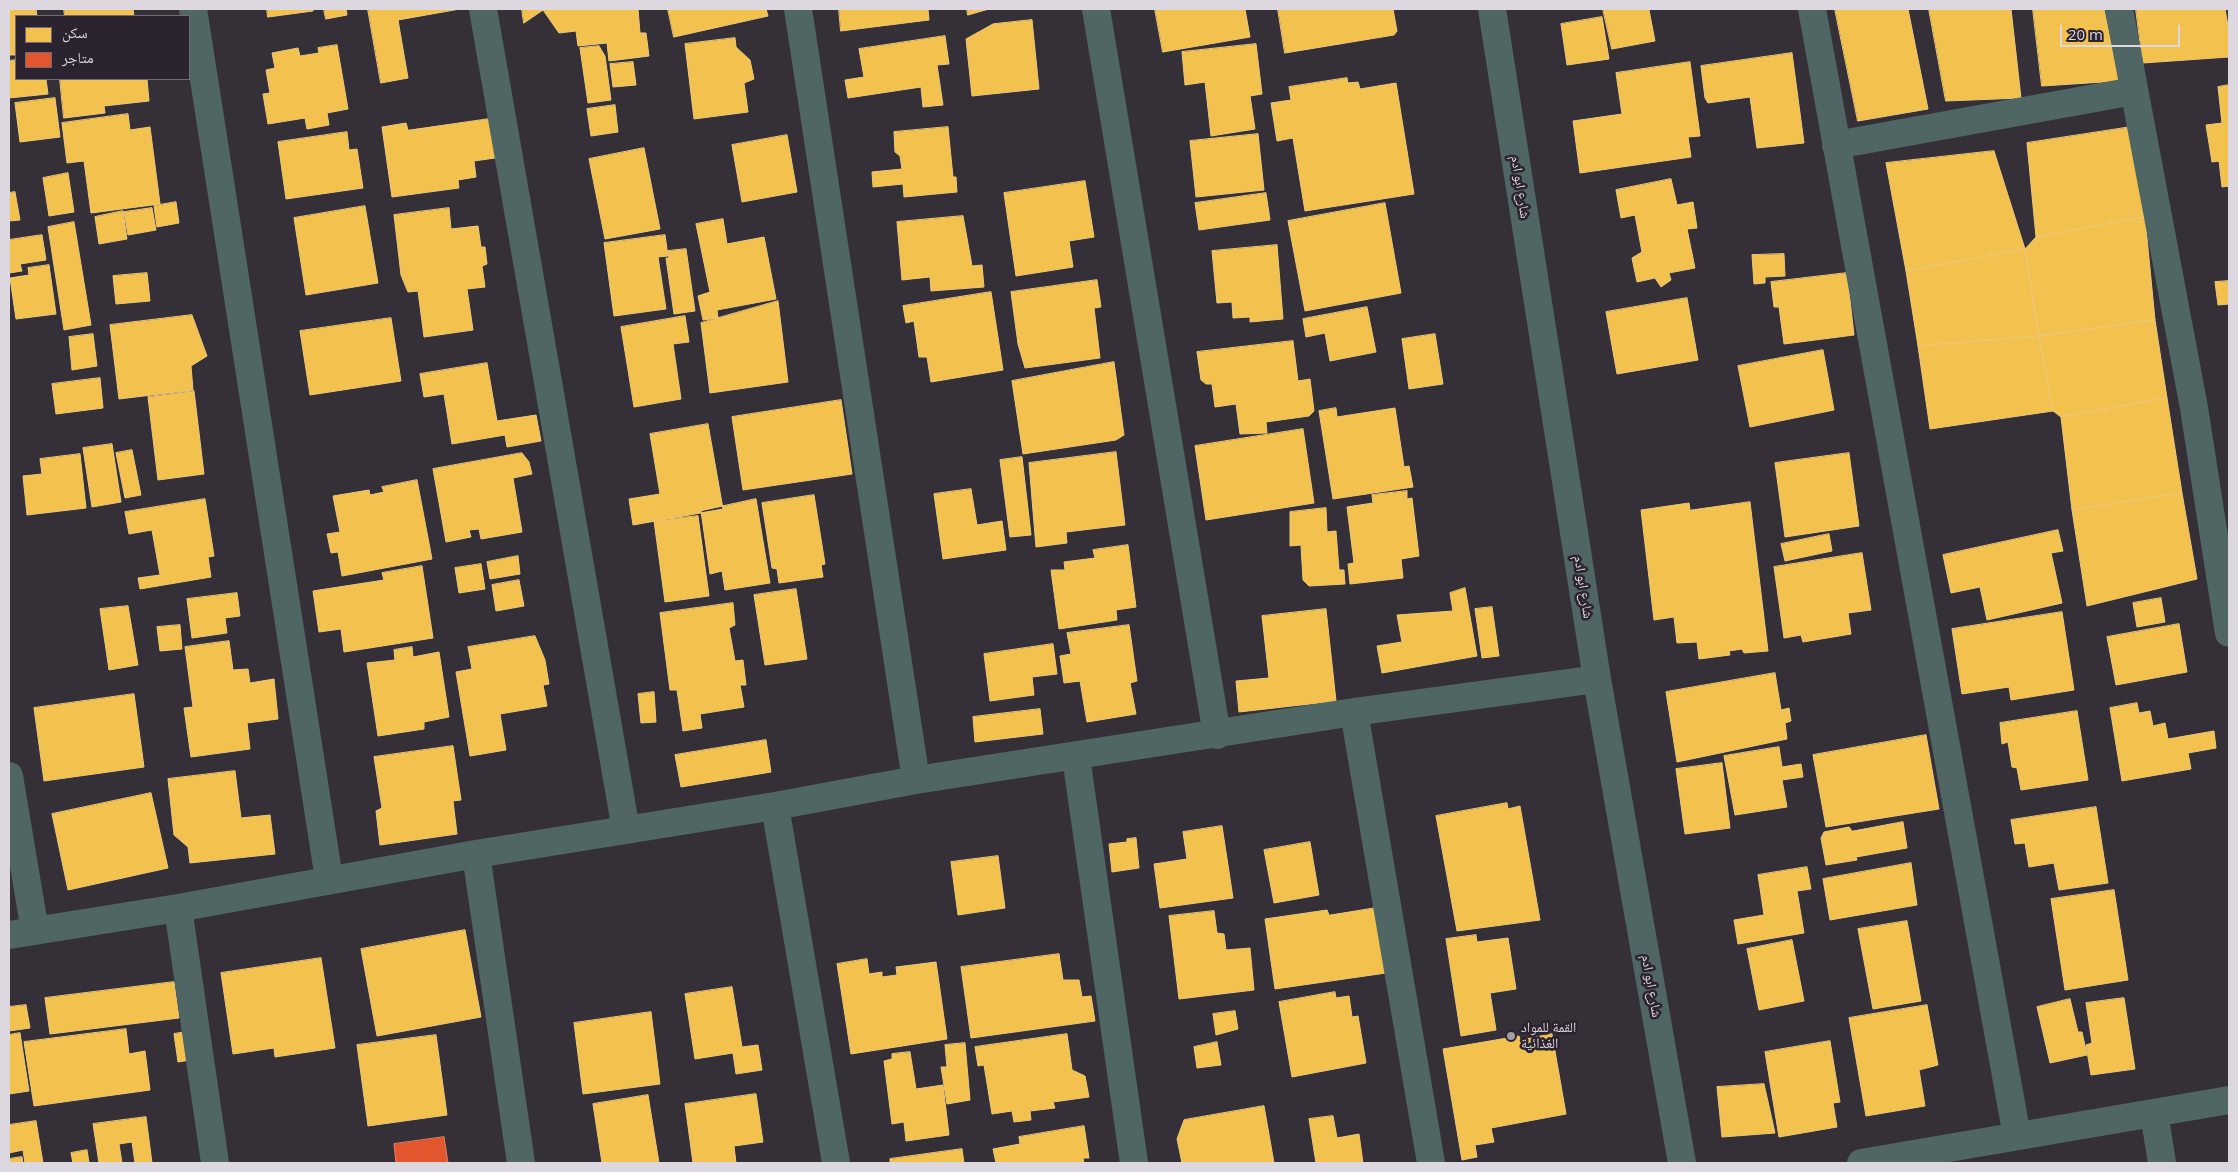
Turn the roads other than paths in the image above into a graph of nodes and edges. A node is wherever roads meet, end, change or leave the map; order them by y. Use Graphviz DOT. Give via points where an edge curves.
graph roads {
  1 [pos="193,9"];
  2 [pos="483,9"];
  3 [pos="798,9"];
  4 [pos="1096,9"];
  5 [pos="1492,9"];
  6 [pos="1812,9"];
  7 [pos="2119,9"];
  8 [pos="2134,90"];
  9 [pos="1836,145"];
  10 [pos="2229,633"];
  11 [pos="1597,680"];
  12 [pos="1354,712"];
  13 [pos="1217,735"];
  14 [pos="1076,757"];
  15 [pos="9,776"];
  16 [pos="916,780"];
  17 [pos="775,806"];
  18 [pos="626,830"];
  19 [pos="476,854"];
  20 [pos="329,879"];
  21 [pos="178,908"];
  22 [pos="22,933"];
  23 [pos="2229,1100"];
  24 [pos="2154,1113"];
  25 [pos="2018,1136"];
  26 [pos="215,1163"];
  27 [pos="521,1163"];
  28 [pos="836,1163"];
  29 [pos="1134,1163"];
  30 [pos="1431,1163"];
  31 [pos="1682,1163"];
  32 [pos="1862,1163"];
  33 [pos="2162,1163"];
  1 -- 20 [label="street"];
  2 -- 18 [label="street"];
  3 -- 16 [label="street"];
  4 -- 13 [label="street"];
  5 -- 11 [label="street, شارع ابو ادم"];
  6 -- 9 [label="street"];
  7 -- 8 [label="street"];
  8 -- 9 [label="street"];
  8 -- 10 [label="street" via="2194,408"];
  9 -- 25 [label="street"];
  11 -- 12 [label="street"];
  11 -- 31 [label="street, شارع ابو ادم"];
  12 -- 13 [label="street"];
  12 -- 30 [label="street"];
  13 -- 14 [label="street"];
  14 -- 16 [label="street"];
  14 -- 29 [label="street"];
  15 -- 22 [label="street"];
  16 -- 17 [label="street"];
  17 -- 18 [label="street"];
  17 -- 28 [label="street"];
  18 -- 19 [label="street"];
  19 -- 20 [label="street"];
  19 -- 27 [label="street"];
  20 -- 21 [label="street"];
  21 -- 22 [label="street"];
  21 -- 26 [label="street"];
  23 -- 24 [label="street"];
  24 -- 25 [label="street"];
  24 -- 33 [label="street"];
  25 -- 32 [label="street"];
}
